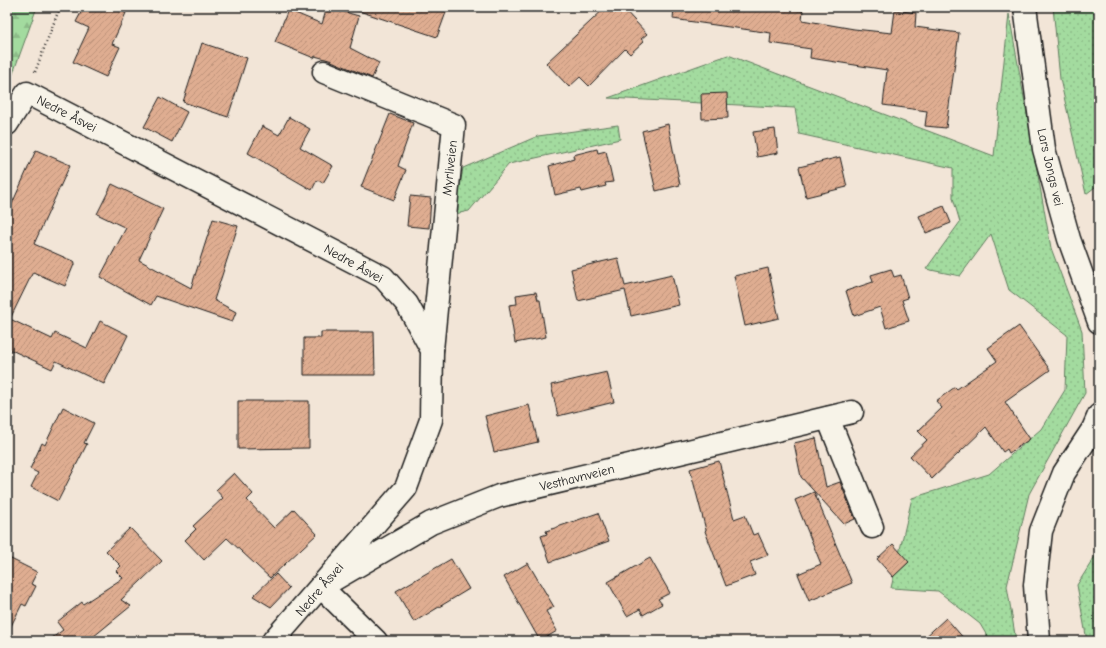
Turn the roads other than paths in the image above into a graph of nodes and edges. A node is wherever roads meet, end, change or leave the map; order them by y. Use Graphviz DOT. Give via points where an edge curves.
graph roads {
  1 [pos="1025,7"];
  2 [pos="324,72"];
  3 [pos="7,124"];
  4 [pos="1099,322"];
  5 [pos="432,350"];
  6 [pos="852,412"];
  7 [pos="1099,415"];
  8 [pos="828,418"];
  9 [pos="872,527"];
  10 [pos="321,588"];
  11 [pos="273,641"];
  12 [pos="376,641"];
  13 [pos="1039,641"];
  1 -- 4 [label="street, Lars Jongs vei" via="1044,150 1069,240"];
  2 -- 5 [label="street, Myrliveien" via="454,125"];
  3 -- 5 [label="street, Nedre Åsvei" via="27,93 383,277 407,304"];
  5 -- 10 [label="street, Nedre Åsvei" via="431,420 406,488"];
  6 -- 8 [label="street, Vesthavnveien"];
  7 -- 13 [label="street" via="1093,429 1064,473 1041,531 1035,585"];
  8 -- 9 [label="street"];
  8 -- 10 [label="street, Vesthavnveien" via="499,496 430,523"];
  10 -- 11 [label="street, Nedre Åsvei"];
  10 -- 12 [label="street"];
}
